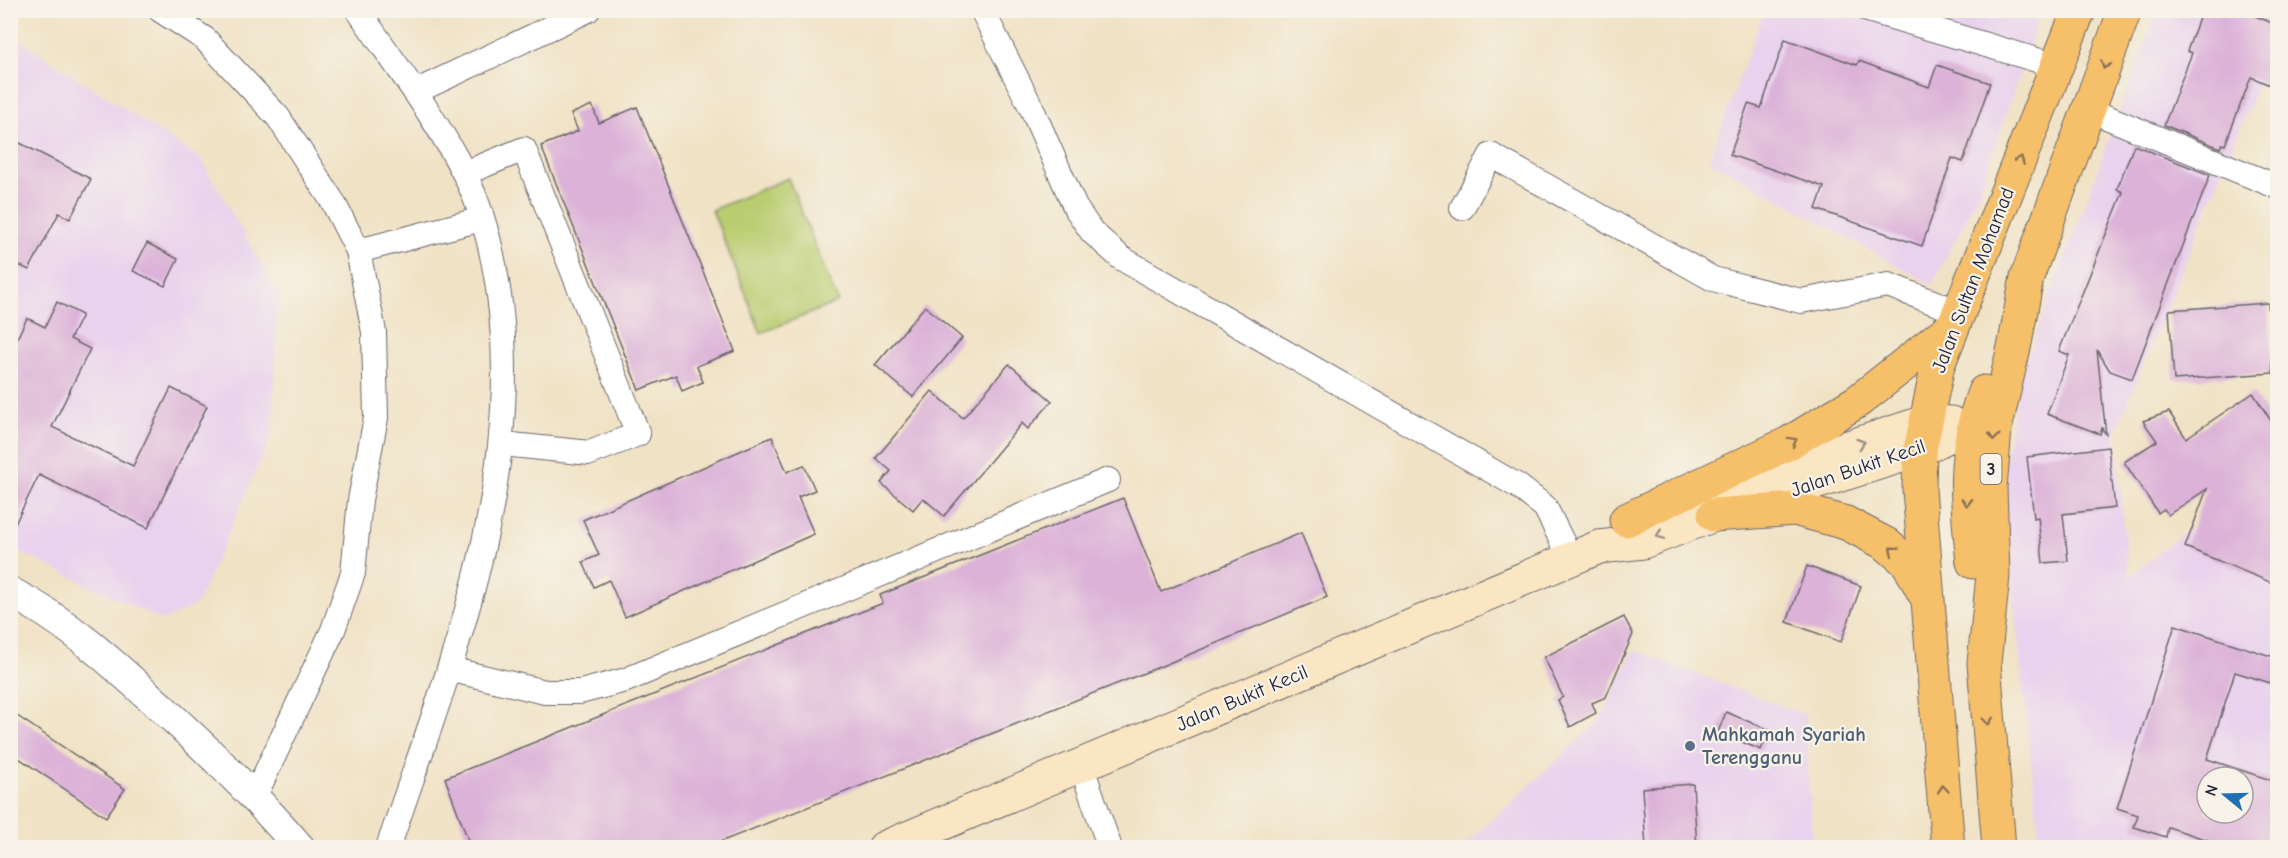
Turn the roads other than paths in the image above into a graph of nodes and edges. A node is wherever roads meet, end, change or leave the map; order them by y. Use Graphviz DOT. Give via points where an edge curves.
graph roads {
  1 [pos="160,10"];
  2 [pos="358,10"];
  3 [pos="588,10"];
  4 [pos="982,10"];
  5 [pos="1868,10"];
  6 [pos="2079,10"];
  7 [pos="2126,10"];
  8 [pos="2057,66"];
  9 [pos="415,92"];
  10 [pos="2088,110"];
  11 [pos="465,173"];
  12 [pos="2277,187"];
  13 [pos="1462,208"];
  14 [pos="482,219"];
  15 [pos="358,250"];
  16 [pos="2027,277"];
  17 [pos="1956,319"];
  18 [pos="1973,423"];
  19 [pos="1923,436"];
  20 [pos="502,444"];
  21 [pos="1108,480"];
  22 [pos="1714,515"];
  23 [pos="1626,520"];
  24 [pos="1585,554"];
  25 [pos="10,592"];
  26 [pos="1926,597"];
  27 [pos="1984,663"];
  28 [pos="449,669"];
  29 [pos="1081,765"];
  30 [pos="254,798"];
  31 [pos="300,848"];
  32 [pos="388,848"];
  33 [pos="884,848"];
  34 [pos="1110,848"];
  35 [pos="1948,848"];
  36 [pos="1999,848"];
  1 -- 15 [label="street" via="205,39 278,117 333,202"];
  2 -- 9 [label="street"];
  3 -- 9 [label="street"];
  4 -- 24 [label="street" via="1075,207 1092,232 1120,258 1518,486 1545,507"];
  5 -- 8 [label="street"];
  6 -- 8 [label="highway, Jalan Sultan Mohamad"];
  7 -- 10 [label="highway, 3, one-way"];
  17 -- 8 [label="highway, Jalan Sultan Mohamad, one-way"];
  9 -- 11 [label="street"];
  10 -- 12 [label="street"];
  10 -- 16 [label="highway, 3"];
  11 -- 14 [label="street"];
  11 -- 20 [label="street" via="524,149 638,434 590,453"];
  13 -- 17 [label="street" via="1491,154 1713,279 1801,301 1888,285"];
  14 -- 15 [label="street"];
  14 -- 20 [label="street" via="497,276 506,363"];
  15 -- 30 [label="street" via="374,332 376,418 360,500 353,573 333,630"];
  16 -- 18 [label="highway, 3"];
  16 -- 27 [label="highway, 3, one-way" via="1995,429 1990,488 1993,576"];
  17 -- 19 [label="highway, Jalan Sultan Mohamad" via="1938,365"];
  23 -- 17 [label="highway, one-way" via="1789,443 1858,401"];
  18 -- 19 [label="main road, Jalan Bukit Kecil"];
  18 -- 27 [label="highway, 3, one-way" via="1966,468 1967,514"];
  19 -- 22 [label="main road, Jalan Bukit Kecil"];
  23 -- 19 [label="main road, Jalan Bukit Kecil, one-way"];
  19 -- 26 [label="highway, Jalan Sultan Mohamad" via="1918,489"];
  20 -- 28 [label="street" via="483,557"];
  21 -- 28 [label="street" via="626,680 580,692 545,692"];
  22 -- 24 [label="main road, Jalan Bukit Kecil, one-way" via="1643,542"];
  26 -- 22 [label="highway, one-way" via="1908,562 1886,544 1846,523 1795,509"];
  23 -- 24 [label="main road, Jalan Bukit Kecil"];
  24 -- 29 [label="main road, Jalan Bukit Kecil"];
  25 -- 30 [label="street" via="36,605 96,649 213,754"];
  35 -- 26 [label="highway, Jalan Sultan Mohamad, one-way"];
  27 -- 36 [label="highway, 3, one-way"];
  28 -- 32 [label="street"];
  29 -- 33 [label="main road, Jalan Bukit Kecil"];
  29 -- 34 [label="street"];
  30 -- 31 [label="street"];
}
